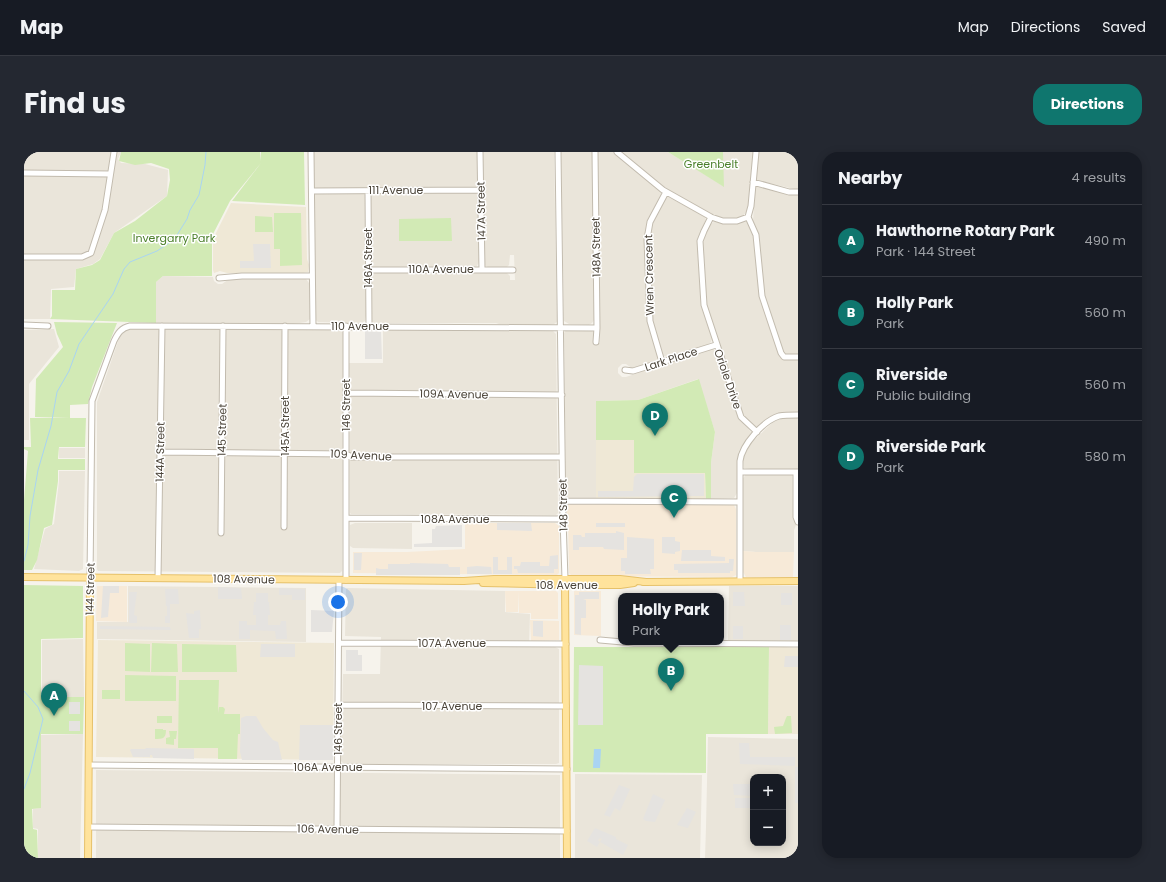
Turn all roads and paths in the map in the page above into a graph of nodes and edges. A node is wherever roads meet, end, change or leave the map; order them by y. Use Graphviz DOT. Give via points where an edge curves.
graph roads {
  1 [pos="114,152"];
  2 [pos="311,152"];
  3 [pos="480,152"];
  4 [pos="558,152"];
  5 [pos="595,152"];
  6 [pos="617,152"];
  7 [pos="756,152"];
  8 [pos="24,174"];
  9 [pos="110,174"];
  10 [pos="753,182"];
  11 [pos="480,190"];
  12 [pos="312,191"];
  13 [pos="368,191"];
  14 [pos="666,192"];
  15 [pos="798,192"];
  16 [pos="711,217"];
  17 [pos="748,217"];
  18 [pos="24,257"];
  19 [pos="482,269"];
  20 [pos="368,270"];
  21 [pos="513,270"];
  22 [pos="312,276"];
  23 [pos="219,278"];
  24 [pos="24,325"];
  25 [pos="48,326"];
  26 [pos="162,326"];
  27 [pos="223,326"];
  28 [pos="285,326"];
  29 [pos="313,326"];
  30 [pos="346,326"];
  31 [pos="368,326"];
  32 [pos="561,327"];
  33 [pos="124,328"];
  34 [pos="597,328"];
  35 [pos="596,342"];
  36 [pos="716,345"];
  37 [pos="798,358"];
  38 [pos="662,362"];
  39 [pos="624,370"];
  40 [pos="346,393"];
  41 [pos="562,395"];
  42 [pos="798,415"];
  43 [pos="757,432"];
  44 [pos="160,452"];
  45 [pos="222,452"];
  46 [pos="285,453"];
  47 [pos="346,454"];
  48 [pos="562,457"];
  49 [pos="740,472"];
  50 [pos="797,472"];
  51 [pos="563,501"];
  52 [pos="740,502"];
  53 [pos="347,518"];
  54 [pos="563,519"];
  55 [pos="798,522"];
  56 [pos="284,527"];
  57 [pos="221,534"];
  58 [pos="24,577"];
  59 [pos="90,578"];
  60 [pos="158,578"];
  61 [pos="339,580"];
  62 [pos="346,580"];
  63 [pos="740,581"];
  64 [pos="798,581"];
  65 [pos="566,582"];
  66 [pos="600,640"];
  67 [pos="618,642"];
  68 [pos="339,643"];
  69 [pos="566,644"];
  70 [pos="724,644"];
  71 [pos="798,644"];
  72 [pos="338,705"];
  73 [pos="566,706"];
  74 [pos="89,765"];
  75 [pos="338,767"];
  76 [pos="567,769"];
  77 [pos="89,827"];
  78 [pos="337,829"];
  79 [pos="567,831"];
  80 [pos="88,858"];
  81 [pos="567,858"];
  1 -- 9 [label="street"];
  2 -- 12 [label="street"];
  3 -- 11 [label="street, 147A Street"];
  4 -- 32 [label="street, 148 Street"];
  5 -- 34 [label="street, 148A Street"];
  6 -- 14 [label="street"];
  7 -- 10 [label="street"];
  8 -- 9 [label="street"];
  9 -- 18 [label="street" via="105,210 91,253 82,257"];
  10 -- 15 [label="street"];
  10 -- 17 [label="street"];
  11 -- 13 [label="street, 111 Avenue"];
  11 -- 19 [label="street, 147A Street"];
  12 -- 13 [label="street, 111 Avenue"];
  12 -- 22 [label="street"];
  13 -- 20 [label="street, 146A Street"];
  14 -- 16 [label="street"];
  14 -- 38 [label="street, Wren Crescent" via="650,222 647,239 650,321"];
  16 -- 17 [label="street" via="723,221"];
  16 -- 36 [label="street, Oriole Drive" via="702,236 700,248 704,305"];
  17 -- 37 [label="street" via="756,235 762,296 781,353 784,357"];
  19 -- 20 [label="street, 110A Avenue"];
  19 -- 21 [label="street, 110A Avenue"];
  20 -- 31 [label="street, 146A Street"];
  22 -- 23 [label="street"];
  22 -- 29 [label="street"];
  24 -- 25 [label="street"];
  26 -- 27 [label="street, 110 Avenue"];
  26 -- 33 [label="street, 110 Avenue"];
  26 -- 44 [label="street, 144A Street"];
  27 -- 28 [label="street, 110 Avenue"];
  27 -- 45 [label="street, 145 Street"];
  28 -- 29 [label="street, 110 Avenue"];
  28 -- 46 [label="street, 145A Street"];
  29 -- 30 [label="street, 110 Avenue"];
  30 -- 31 [label="street, 110 Avenue"];
  30 -- 40 [label="street, 146 Street"];
  31 -- 32 [label="street, 110 Avenue"];
  32 -- 34 [label="street, 110 Avenue"];
  32 -- 41 [label="street, 148 Street"];
  33 -- 59 [label="street, 144 Street" via="114,341 92,401"];
  34 -- 35 [label="street, 148A Street"];
  36 -- 38 [label="street, Lark Place"];
  36 -- 43 [label="street, Oriole Drive" via="740,415"];
  38 -- 39 [label="street, Lark Place" via="633,371"];
  40 -- 41 [label="street, 109A Avenue"];
  40 -- 47 [label="street, 146 Street"];
  41 -- 48 [label="street, 148 Street"];
  42 -- 43 [label="street" via="776,418"];
  43 -- 49 [label="street" via="742,451"];
  44 -- 45 [label="street, 109 Avenue"];
  44 -- 60 [label="street, 144A Street"];
  45 -- 46 [label="street, 109 Avenue"];
  45 -- 57 [label="street, 145 Street"];
  46 -- 47 [label="street, 109 Avenue"];
  46 -- 56 [label="street, 145A Street"];
  47 -- 48 [label="street, 109 Avenue" via="352,457"];
  47 -- 53 [label="street, 146 Street"];
  48 -- 51 [label="street, 148 Street"];
  49 -- 50 [label="street"];
  49 -- 52 [label="street"];
  50 -- 55 [label="street"];
  51 -- 52 [label="street"];
  51 -- 54 [label="street, 148 Street"];
  52 -- 63 [label="street"];
  53 -- 54 [label="street, 108A Avenue"];
  53 -- 62 [label="street, 146 Street"];
  54 -- 65 [label="street, 148 Street"];
  58 -- 59 [label="main road, 108 Avenue"];
  59 -- 60 [label="main road, 108 Avenue"];
  59 -- 74 [label="main road, 144 Street"];
  60 -- 61 [label="main road, 108 Avenue"];
  61 -- 62 [label="main road, 108 Avenue"];
  61 -- 68 [label="street, 146 Street"];
  62 -- 65 [label="main road, 108 Avenue" via="464,581 494,584"];
  63 -- 64 [label="main road, 108 Avenue"];
  63 -- 65 [label="main road, 108 Avenue" via="646,582 620,585"];
  65 -- 69 [label="main road, 148 Street"];
  66 -- 67 [label="street"];
  68 -- 69 [label="street, 107A Avenue"];
  68 -- 72 [label="street, 146 Street"];
  69 -- 73 [label="main road, 148 Street"];
  70 -- 71 [label="street"];
  72 -- 73 [label="street, 107 Avenue"];
  72 -- 75 [label="street, 146 Street"];
  73 -- 76 [label="main road, 148 Street"];
  74 -- 75 [label="street, 106A Avenue"];
  74 -- 77 [label="main road, 144 Street"];
  75 -- 76 [label="street, 106A Avenue"];
  75 -- 78 [label="street, 146 Street"];
  76 -- 79 [label="main road, 148 Street"];
  77 -- 78 [label="street, 106 Avenue"];
  77 -- 80 [label="main road, 144 Street"];
  78 -- 79 [label="street, 106 Avenue"];
  79 -- 81 [label="main road, 148 Street"];
}
